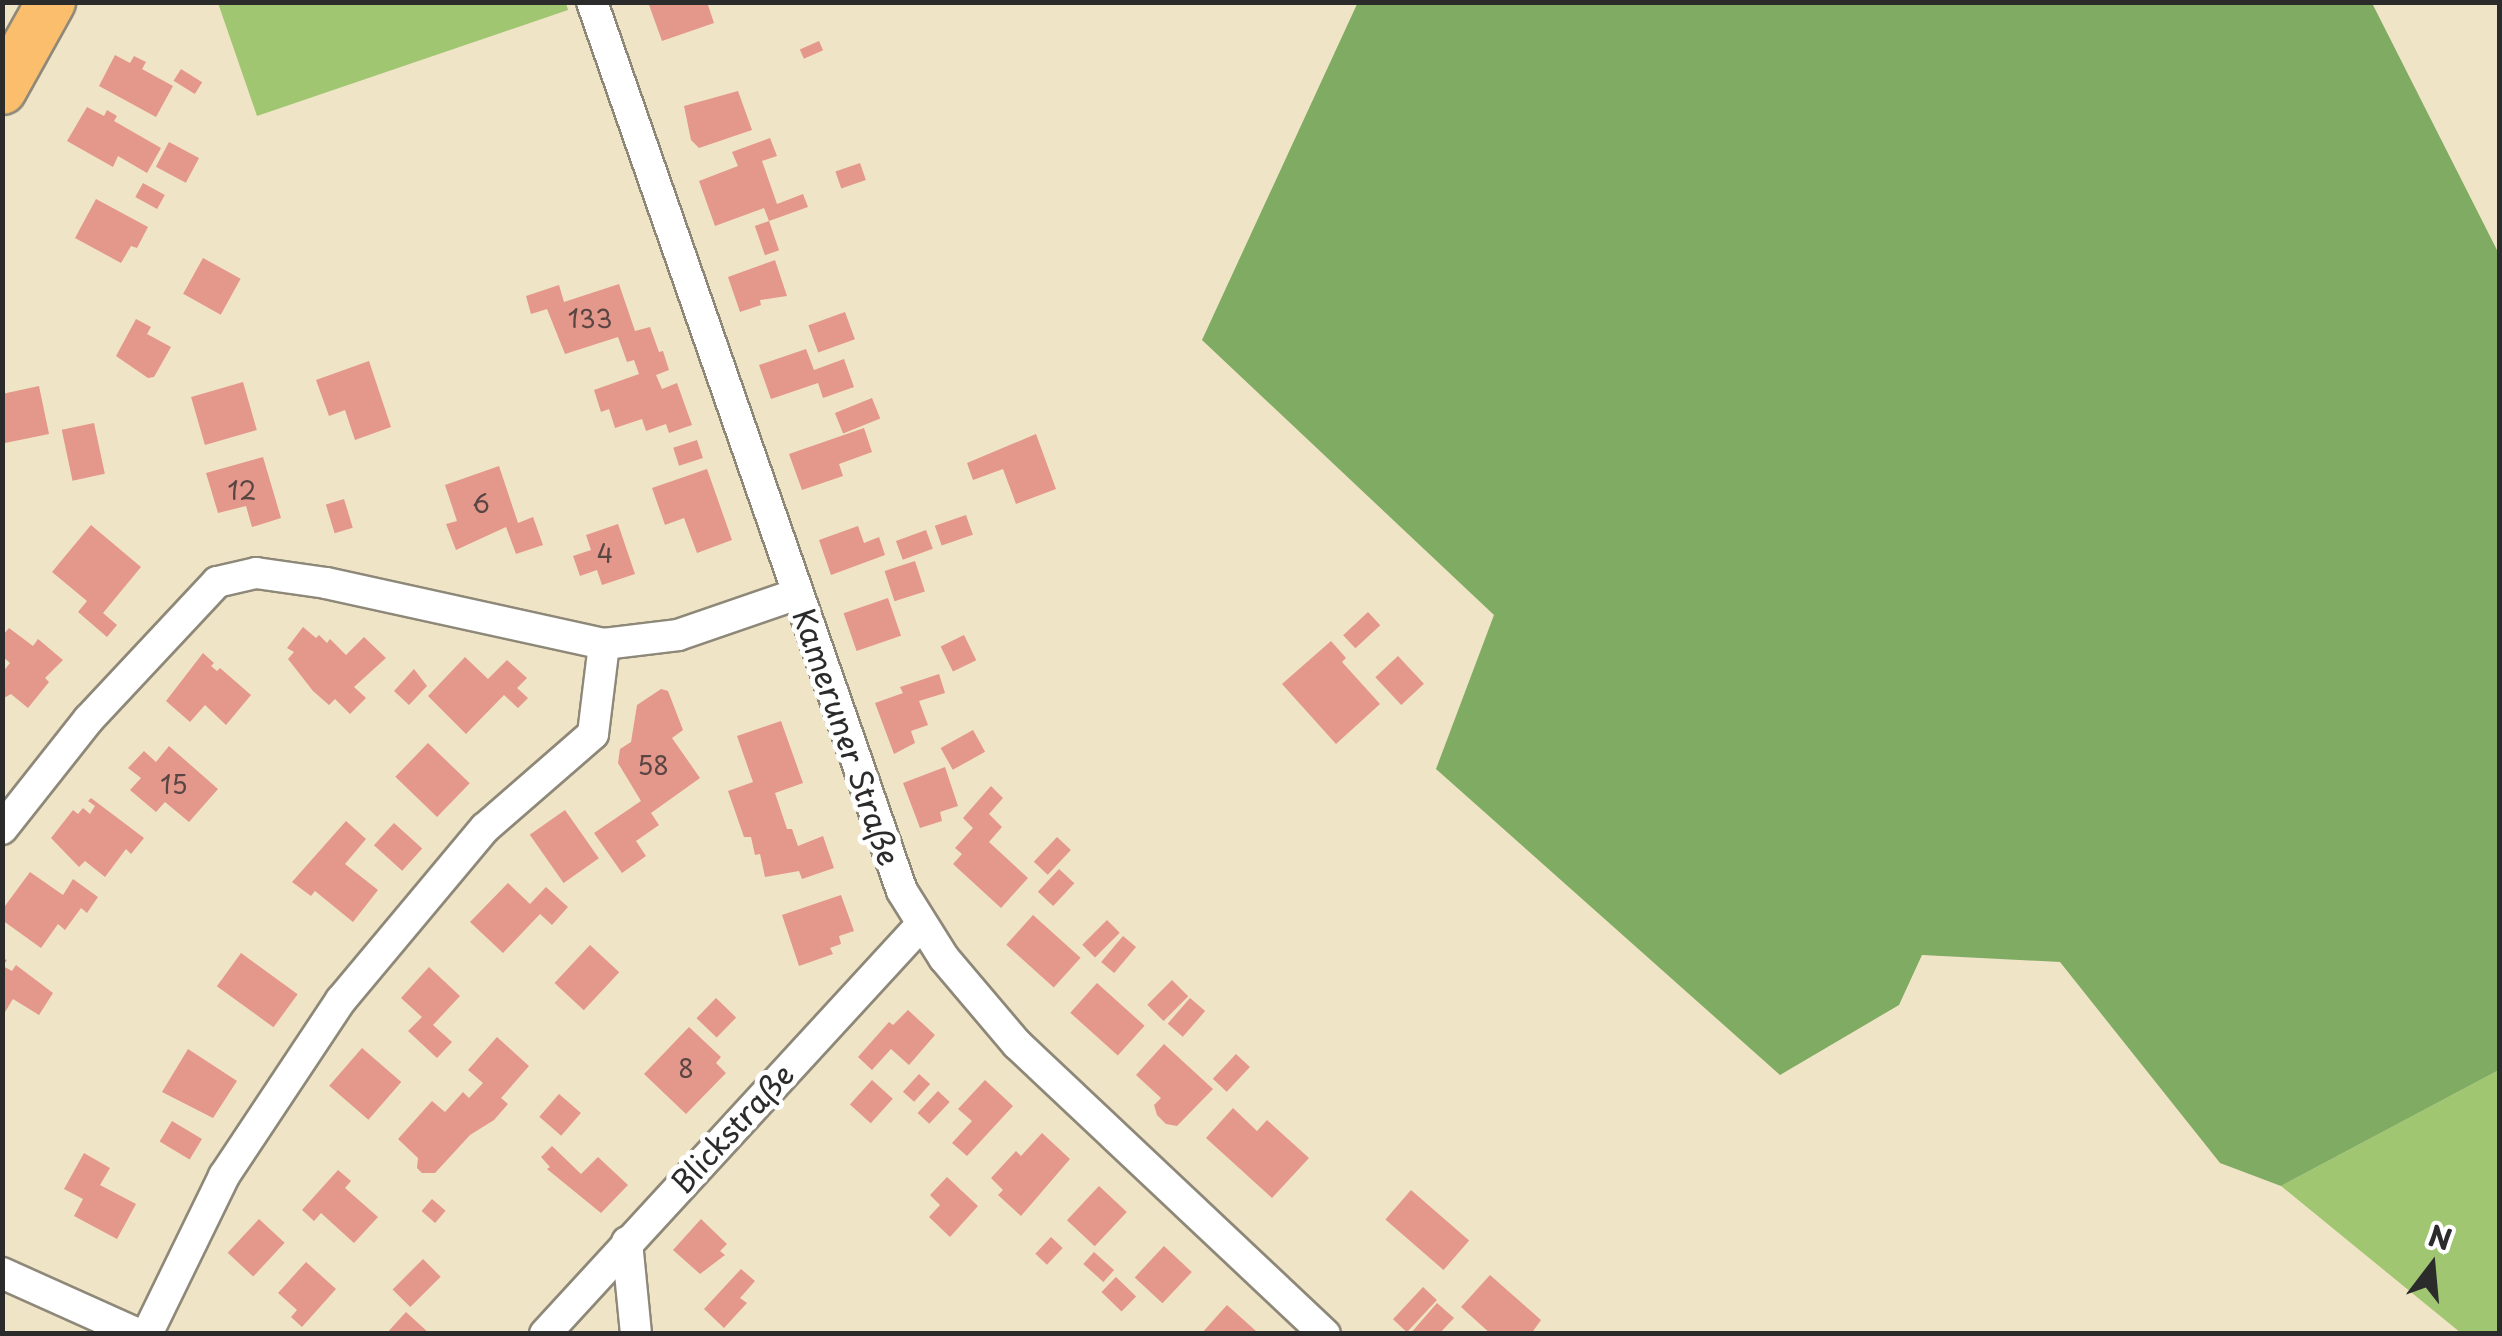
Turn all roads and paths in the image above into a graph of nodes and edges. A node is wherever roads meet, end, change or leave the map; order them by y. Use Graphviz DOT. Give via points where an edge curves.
graph roads {
  1 [pos="51,2"];
  2 [pos="592,2"];
  3 [pos="2,90"];
  4 [pos="797,594"];
  5 [pos="604,644"];
  6 [pos="2,830"];
  7 [pos="921,926"];
  8 [pos="627,1242"];
  9 [pos="2,1274"];
  10 [pos="138,1334"];
  11 [pos="148,1334"];
  12 [pos="545,1334"];
  13 [pos="636,1334"];
  14 [pos="1325,1334"];
  1 -- 3 [label="main road"];
  2 -- 4 [label="street, Kameruner Straße"];
  4 -- 5 [label="street" via="678,635"];
  4 -- 7 [label="street, Kameruner Straße" via="902,891"];
  5 -- 6 [label="street" via="326,584 256,573 217,582 88,720"];
  5 -- 11 [label="street" via="592,734 485,828 341,1000 224,1176"];
  7 -- 8 [label="street, Blickstraße"];
  7 -- 14 [label="street, Kameruner Straße" via="1017,1044"];
  8 -- 12 [label="street, Blickstraße"];
  8 -- 13 [label="street"];
  9 -- 10 [label="street"];
}
